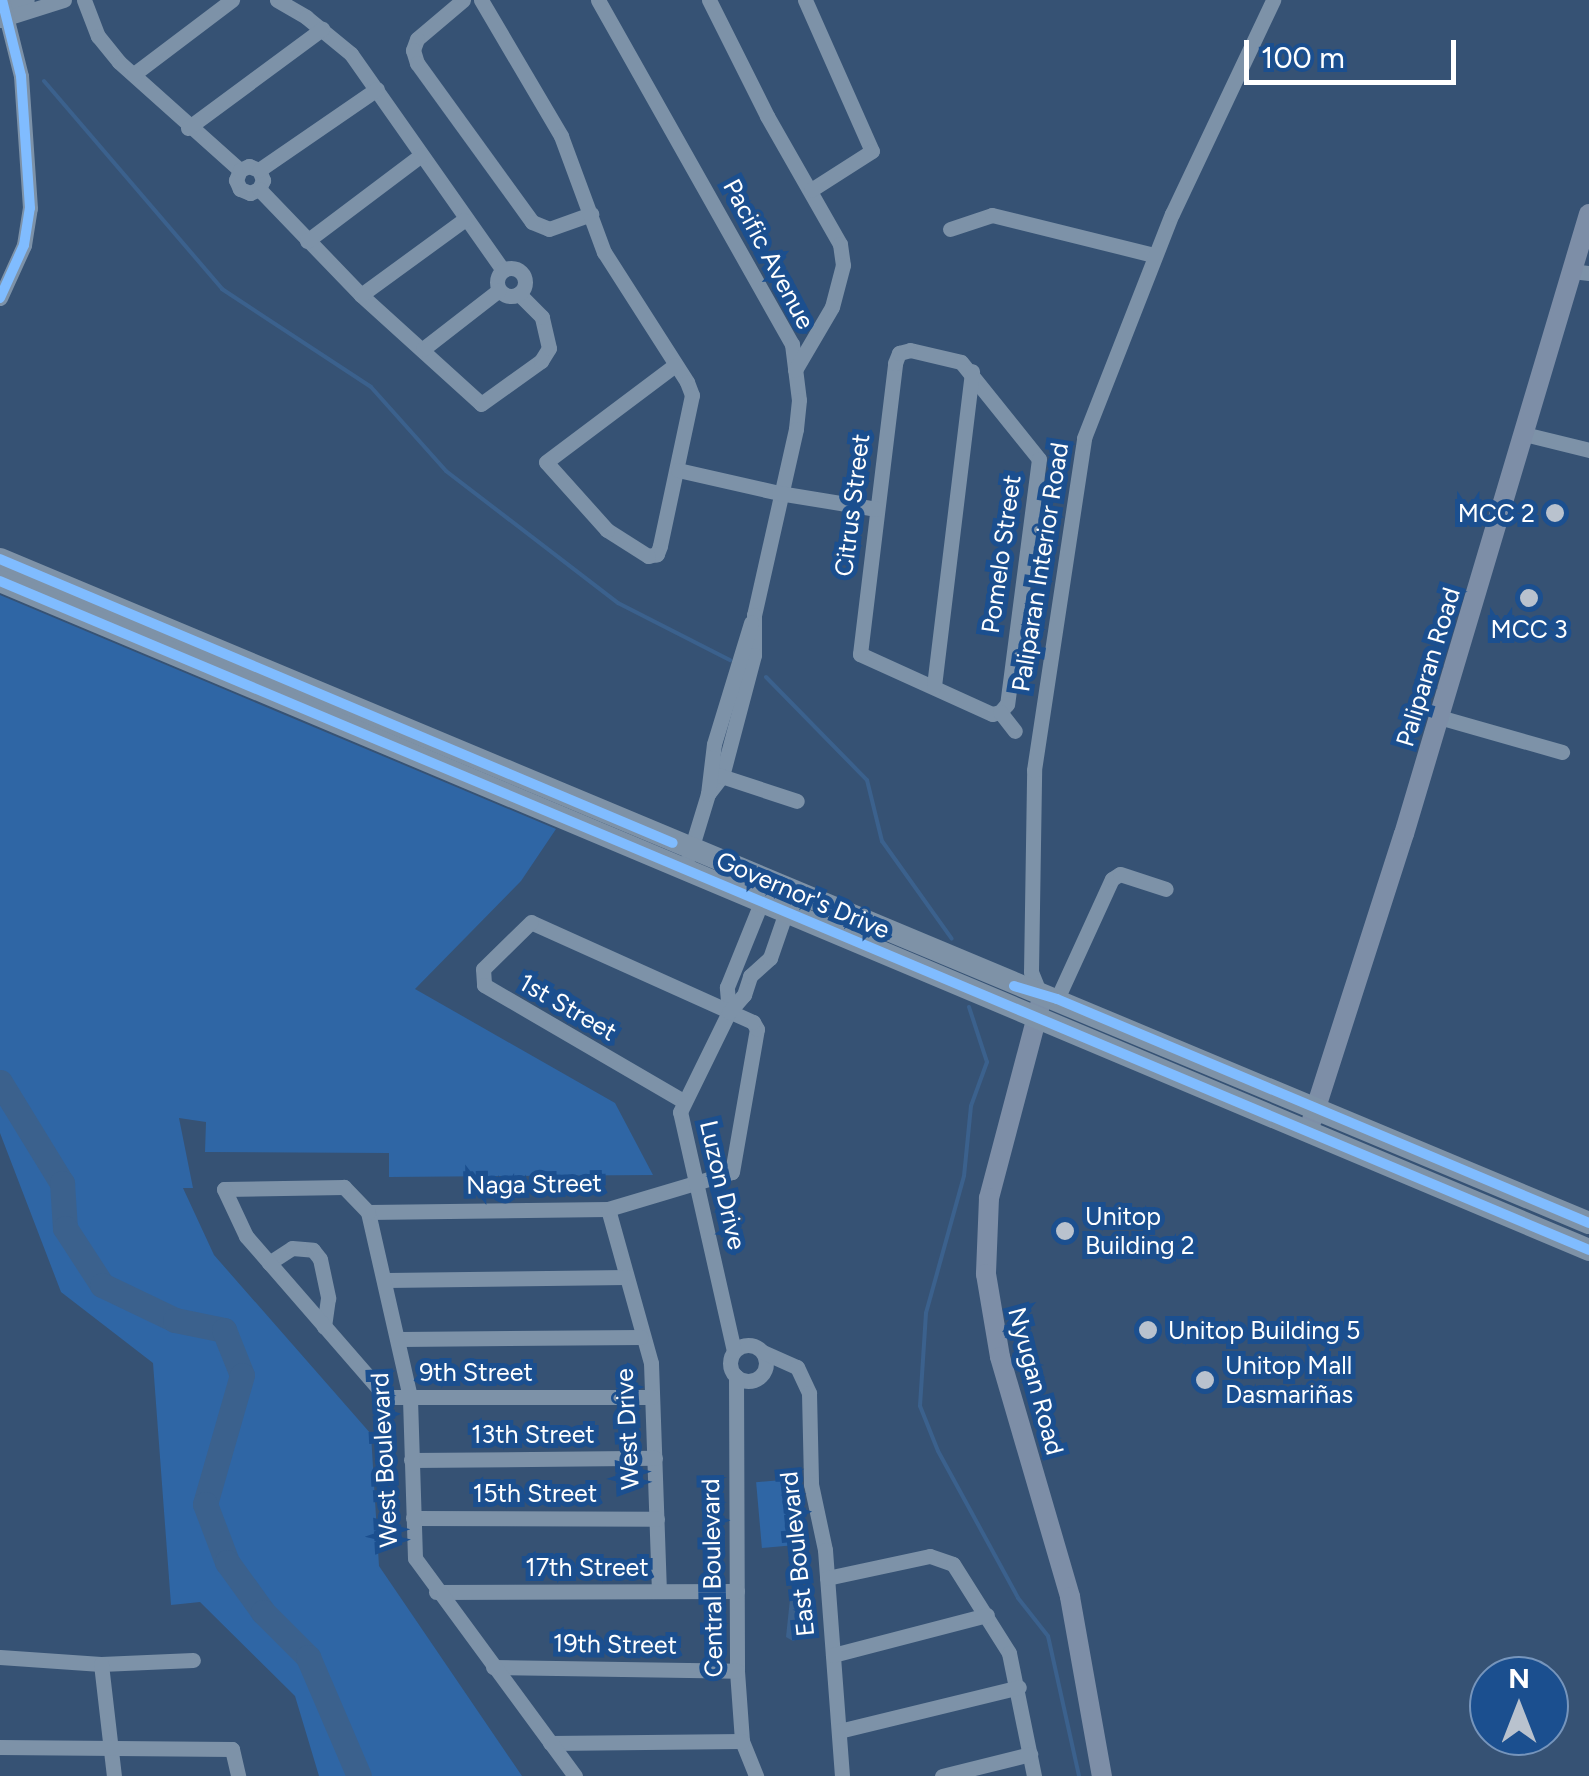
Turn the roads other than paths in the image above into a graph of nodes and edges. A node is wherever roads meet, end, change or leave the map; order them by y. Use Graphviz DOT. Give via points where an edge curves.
graph roads {
  1 [pos="27,0"];
  2 [pos="64,0"];
  3 [pos="84,0"];
  4 [pos="232,0"];
  5 [pos="277,0"];
  6 [pos="463,0"];
  7 [pos="481,0"];
  8 [pos="598,0"];
  9 [pos="710,0"];
  10 [pos="805,0"];
  11 [pos="1274,0"];
  12 [pos="3,11"];
  13 [pos="322,29"];
  14 [pos="134,74"];
  15 [pos="377,90"];
  16 [pos="188,128"];
  17 [pos="421,155"];
  18 [pos="240,170"];
  19 [pos="259,170"];
  20 [pos="259,189"];
  21 [pos="811,190"];
  22 [pos="591,214"];
  23 [pos="1589,214"];
  24 [pos="464,220"];
  25 [pos="950,229"];
  26 [pos="307,240"];
  27 [pos="1154,256"];
  28 [pos="502,270"];
  29 [pos="1581,272"];
  30 [pos="499,290"];
  31 [pos="361,294"];
  32 [pos="519,294"];
  33 [pos="0,298"];
  34 [pos="423,349"];
  35 [pos="676,365"];
  36 [pos="795,370"];
  37 [pos="972,370"];
  38 [pos="1526,429"];
  39 [pos="1589,439"];
  40 [pos="1589,450"];
  41 [pos="678,470"];
  42 [pos="779,493"];
  43 [pos="877,509"];
  44 [pos="1,565"];
  45 [pos="934,686"];
  46 [pos="996,713"];
  47 [pos="1439,717"];
  48 [pos="1015,730"];
  49 [pos="1562,752"];
  50 [pos="714,774"];
  51 [pos="797,801"];
  52 [pos="688,859"];
  53 [pos="1166,889"];
  54 [pos="766,891"];
  55 [pos="790,901"];
  56 [pos="1046,1004"];
  57 [pos="729,1012"];
  58 [pos="683,1101"];
  59 [pos="1317,1108"];
  60 [pos="1307,1132"];
  61 [pos="697,1185"];
  62 [pos="608,1209"];
  63 [pos="368,1212"];
  64 [pos="1589,1223"];
  65 [pos="1589,1250"];
  66 [pos="270,1263"];
  67 [pos="626,1276"];
  68 [pos="386,1280"];
  69 [pos="324,1327"];
  70 [pos="641,1337"];
  71 [pos="400,1340"];
  72 [pos="739,1348"];
  73 [pos="763,1352"];
  74 [pos="736,1376"];
  75 [pos="410,1397"];
  76 [pos="652,1397"];
  77 [pos="654,1458"];
  78 [pos="411,1460"];
  79 [pos="413,1518"];
  80 [pos="657,1519"];
  81 [pos="827,1578"];
  82 [pos="659,1591"];
  83 [pos="737,1591"];
  84 [pos="436,1592"];
  85 [pos="986,1615"];
  86 [pos="833,1656"];
  87 [pos="0,1658"];
  88 [pos="192,1660"];
  89 [pos="101,1664"];
  90 [pos="493,1668"];
  91 [pos="737,1671"];
  92 [pos="1019,1687"];
  93 [pos="839,1731"];
  94 [pos="742,1741"];
  95 [pos="550,1743"];
  96 [pos="0,1747"];
  97 [pos="111,1748"];
  98 [pos="1030,1754"];
  99 [pos="114,1776"];
  100 [pos="238,1776"];
  101 [pos="575,1776"];
  102 [pos="756,1776"];
  103 [pos="842,1776"];
  104 [pos="942,1776"];
  105 [pos="1034,1776"];
  106 [pos="1102,1776"];
  1 -- 12 [label="street"];
  2 -- 12 [label="street"];
  3 -- 14 [label="street" via="98,36"];
  4 -- 14 [label="street"];
  5 -- 13 [label="street"];
  6 -- 22 [label="street" via="418,39 416,62 532,222 550,229"];
  7 -- 22 [label="street" via="561,136"];
  8 -- 36 [label="street, Pacific Avenue" via="782,323"];
  9 -- 21 [label="street"];
  10 -- 21 [label="street" via="872,151"];
  11 -- 27 [label="street, Paliparan Interior Road"];
  12 -- 33 [label="street" via="26,110 30,208 24,245"];
  13 -- 15 [label="street"];
  13 -- 16 [label="street"];
  14 -- 16 [label="street"];
  15 -- 17 [label="street"];
  15 -- 19 [label="street"];
  16 -- 18 [label="street"];
  17 -- 24 [label="street"];
  17 -- 26 [label="street"];
  18 -- 19 [label="street"];
  18 -- 20 [label="street" via="240,189"];
  19 -- 20 [label="street"];
  20 -- 26 [label="street"];
  21 -- 36 [label="street" via="840,244 843,265 832,307"];
  22 -- 35 [label="street" via="604,252"];
  23 -- 29 [label="main road, Paliparan Road"];
  24 -- 28 [label="street"];
  24 -- 31 [label="street"];
  25 -- 27 [label="street" via="992,215"];
  26 -- 31 [label="street"];
  27 -- 56 [label="street, Paliparan Interior Road" via="1084,438 1034,770 1031,972"];
  28 -- 30 [label="street"];
  28 -- 32 [label="street" via="523,274"];
  29 -- 38 [label="main road, Paliparan Road"];
  30 -- 32 [label="street"];
  30 -- 34 [label="street"];
  31 -- 34 [label="street"];
  32 -- 34 [label="street" via="542,317 548,348 541,361 481,404"];
  35 -- 41 [label="street" via="692,394"];
  35 -- 41 [label="street" via="546,462 607,530 648,556 660,546"];
  36 -- 42 [label="street, Pacific Avenue" via="796,429"];
  37 -- 43 [label="street, Citrus Street" via="910,350 899,353"];
  37 -- 45 [label="street"];
  37 -- 46 [label="street, Pomelo Street" via="1039,459 1006,704"];
  38 -- 39 [label="street"];
  38 -- 40 [label="street"];
  38 -- 47 [label="main road, Paliparan Road"];
  41 -- 42 [label="street"];
  42 -- 43 [label="street"];
  42 -- 50 [label="street, Pacific Avenue" via="754,615 754,655 740,676"];
  43 -- 45 [label="street, Citrus Street" via="860,654"];
  44 -- 52 [label="highway, Governor's Drive"];
  45 -- 46 [label="street"];
  46 -- 48 [label="street"];
  47 -- 49 [label="street"];
  47 -- 59 [label="main road, Paliparan Road"];
  50 -- 51 [label="street"];
  50 -- 52 [label="street, Pacific Avenue"];
  52 -- 54 [label="highway, Governor's Drive"];
  53 -- 56 [label="street" via="1120,874 1112,878"];
  54 -- 55 [label="highway, Governor's Drive"];
  54 -- 57 [label="street" via="728,987"];
  55 -- 56 [label="highway, Governor's Drive"];
  55 -- 57 [label="street" via="770,958 750,976"];
  56 -- 59 [label="highway, Governor's Drive"];
  56 -- 60 [label="highway, Governor's Drive"];
  56 -- 106 [label="main road, Nyugan Road" via="989,1198 986,1274 1000,1357 1070,1597"];
  57 -- 58 [label="street, Luzon Drive"];
  57 -- 58 [label="street, 1st Street" via="531,922 483,969 490,992"];
  57 -- 61 [label="street, Naga Street" via="757,1030 734,1166 725,1177"];
  58 -- 61 [label="street, Luzon Drive"];
  59 -- 60 [label="main road, Paliparan Road"];
  59 -- 64 [label="highway, Governor's Drive"];
  60 -- 65 [label="highway, Governor's Drive"];
  61 -- 62 [label="street, Naga Street"];
  61 -- 72 [label="street, Luzon Drive"];
  62 -- 63 [label="street, Naga Street"];
  62 -- 67 [label="street, West Drive"];
  63 -- 66 [label="street, 9th Street" via="344,1187 224,1188 246,1236"];
  63 -- 68 [label="street, West Boulevard"];
  66 -- 69 [label="street, 9th Street"];
  66 -- 69 [label="street" via="292,1248 313,1250 328,1298"];
  67 -- 68 [label="street"];
  67 -- 70 [label="street, West Drive"];
  68 -- 71 [label="street, West Boulevard"];
  69 -- 75 [label="street, 9th Street" via="379,1392"];
  70 -- 71 [label="street"];
  70 -- 76 [label="street, West Drive"];
  71 -- 75 [label="street, West Boulevard"];
  72 -- 73 [label="street"];
  72 -- 74 [label="street" via="730,1361"];
  73 -- 74 [label="street" via="766,1364 758,1378"];
  73 -- 81 [label="street, East Boulevard" via="797,1367 806,1380 811,1484"];
  74 -- 83 [label="street, Central Boulevard"];
  75 -- 76 [label="street, 9th Street"];
  75 -- 78 [label="street, West Boulevard"];
  76 -- 77 [label="street, West Drive"];
  77 -- 78 [label="street, 13th Street"];
  77 -- 80 [label="street, West Drive"];
  78 -- 79 [label="street, West Boulevard"];
  79 -- 80 [label="street, 15th Street"];
  79 -- 84 [label="street, West Boulevard" via="415,1558"];
  80 -- 82 [label="street, West Drive"];
  81 -- 85 [label="street" via="930,1556 953,1564"];
  81 -- 86 [label="street, East Boulevard"];
  82 -- 83 [label="street, 17th Street"];
  82 -- 84 [label="street, 17th Street"];
  83 -- 91 [label="street, Central Boulevard"];
  84 -- 90 [label="street, West Boulevard"];
  85 -- 86 [label="street"];
  85 -- 92 [label="street" via="1010,1653"];
  86 -- 93 [label="street, East Boulevard"];
  87 -- 89 [label="street"];
  88 -- 89 [label="street"];
  89 -- 97 [label="street"];
  90 -- 91 [label="street, 19th Street"];
  90 -- 95 [label="street, West Boulevard"];
  91 -- 94 [label="street, Central Boulevard"];
  92 -- 93 [label="street"];
  92 -- 98 [label="street"];
  93 -- 103 [label="street, East Boulevard"];
  94 -- 95 [label="street"];
  94 -- 102 [label="street, Central Boulevard"];
  95 -- 101 [label="street, West Boulevard"];
  96 -- 97 [label="street"];
  97 -- 99 [label="street"];
  97 -- 100 [label="street" via="232,1749"];
  98 -- 104 [label="street"];
  98 -- 105 [label="street"];
}
